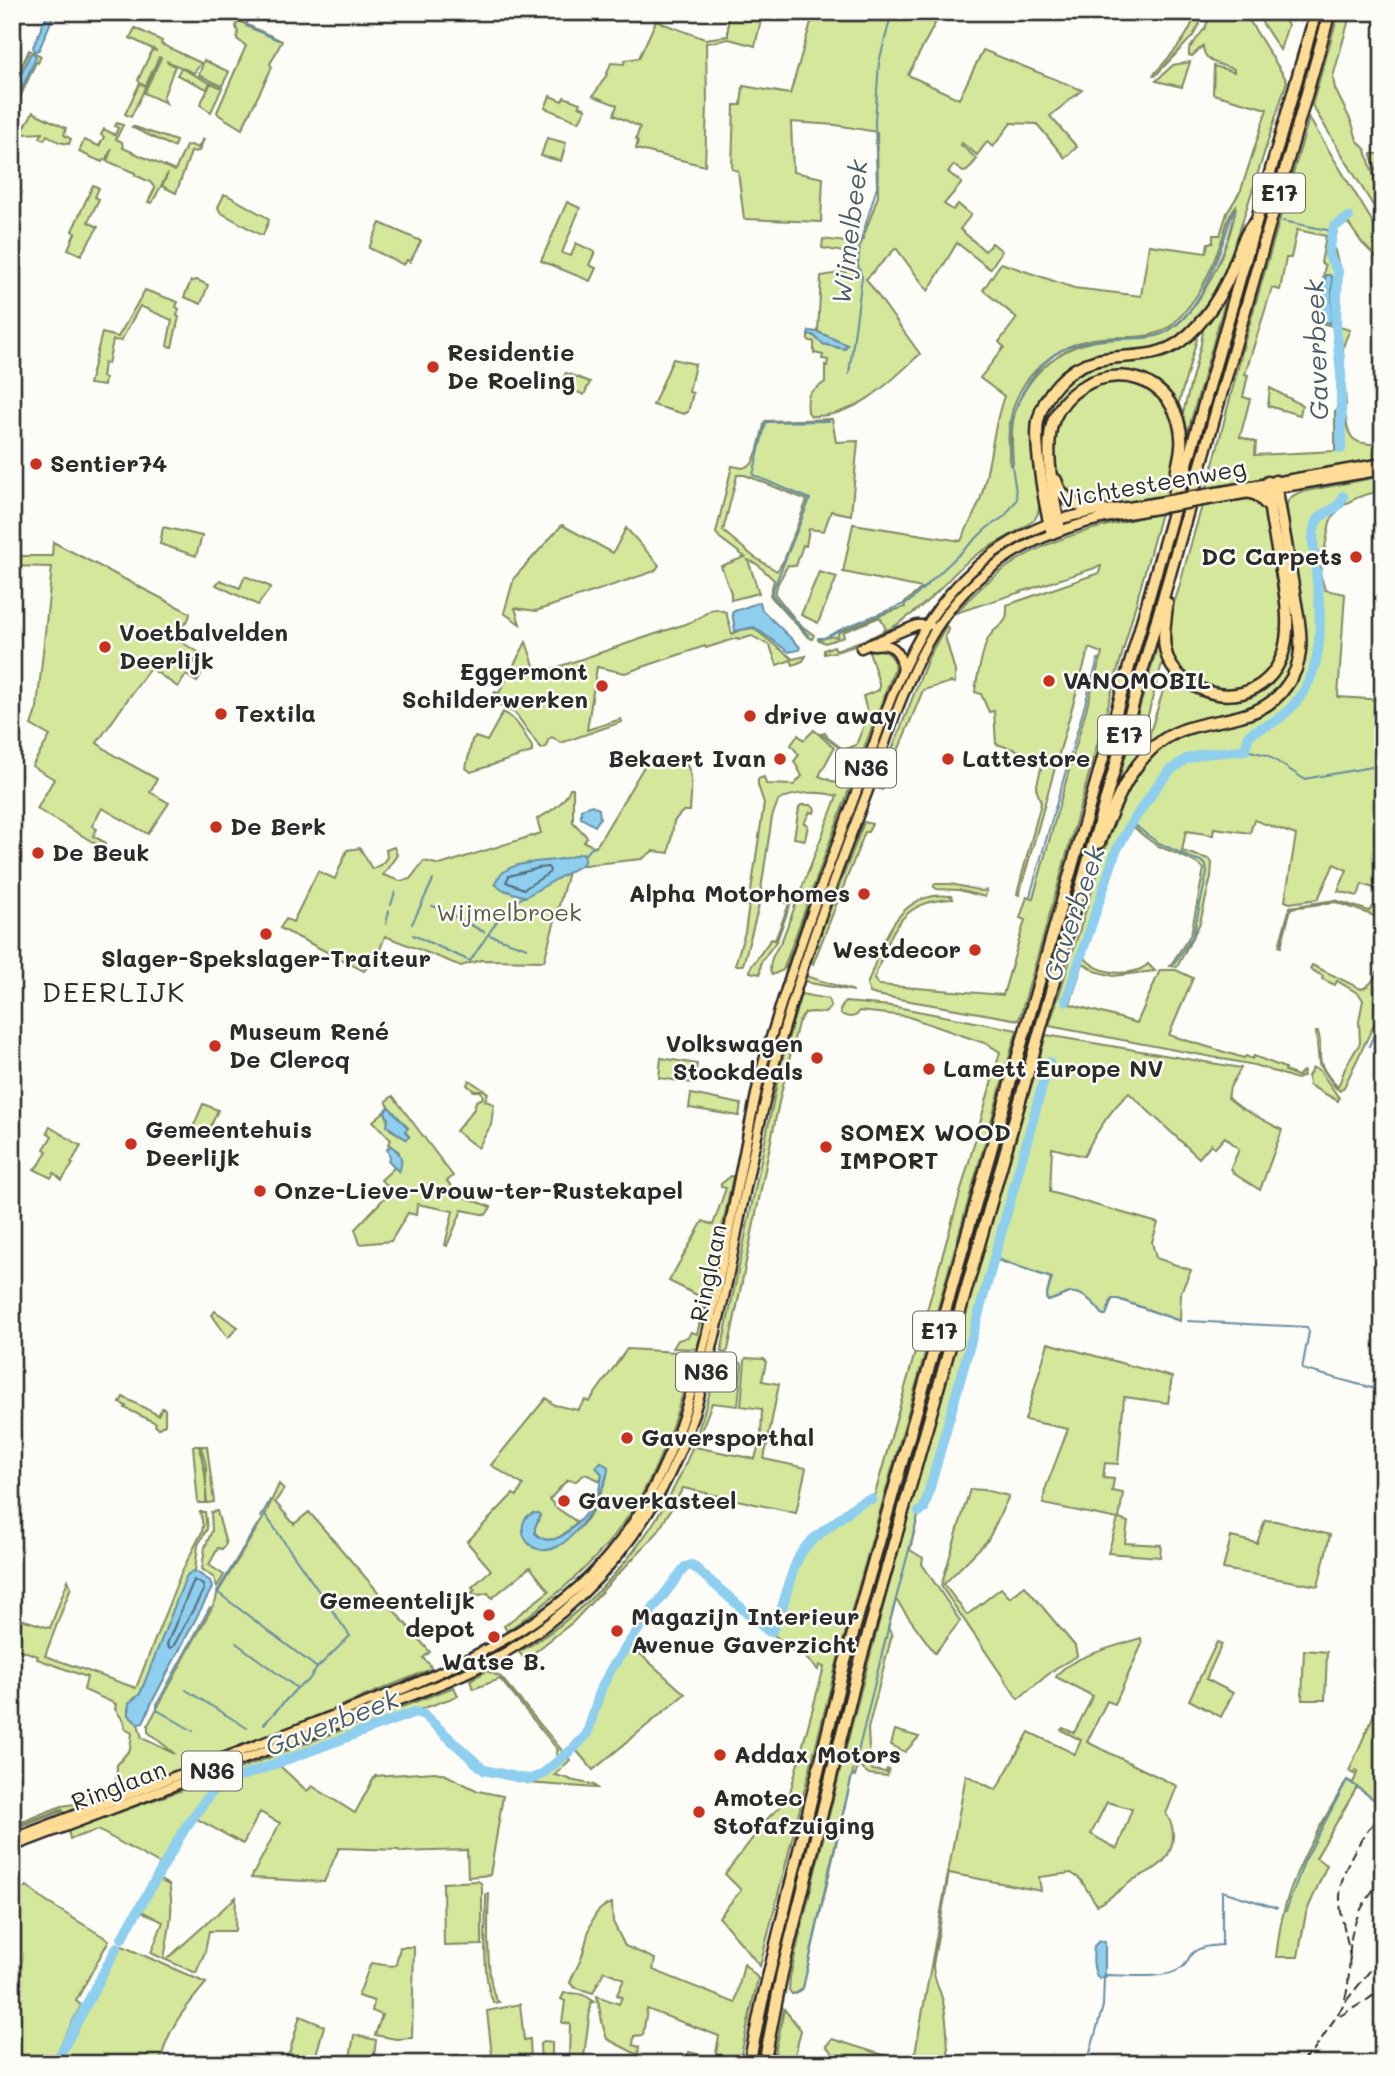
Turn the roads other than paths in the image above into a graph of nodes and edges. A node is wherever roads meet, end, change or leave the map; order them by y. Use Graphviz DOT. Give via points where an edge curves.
graph roads {
  1 [pos="1316,12"];
  2 [pos="1330,12"];
  3 [pos="1256,221"];
  4 [pos="1383,463"];
  5 [pos="1051,465"];
  6 [pos="1383,470"];
  7 [pos="1272,485"];
  8 [pos="1233,492"];
  9 [pos="1247,492"];
  10 [pos="1175,503"];
  11 [pos="1270,508"];
  12 [pos="1134,509"];
  13 [pos="1101,511"];
  14 [pos="1055,527"];
  15 [pos="1168,582"];
  16 [pos="939,624"];
  17 [pos="926,625"];
  18 [pos="902,671"];
  19 [pos="1080,889"];
  20 [pos="12,1839"];
  21 [pos="12,1847"];
  22 [pos="749,2064"];
  23 [pos="764,2064"];
  1 -- 3 [label="highway, E17"];
  2 -- 15 [label="highway, E17"];
  3 -- 10 [label="highway, E17"];
  3 -- 14 [label="highway" via="1245,233 1222,291 1181,341 1154,354 1092,361 1068,374 1051,392 1038,423 1041,479"];
  4 -- 7 [label="main road, Vichtesteenweg / N36"];
  5 -- 10 [label="highway" via="1049,442 1062,404 1074,391 1098,378 1128,377 1154,388 1177,418 1182,440"];
  5 -- 13 [label="highway" via="1065,497"];
  5 -- 14 [label="highway"];
  6 -- 7 [label="main road, Vichtesteenweg / N36"];
  7 -- 8 [label="main road, Vichtesteenweg / N36"];
  7 -- 9 [label="main road, Vichtesteenweg / N36"];
  7 -- 11 [label="highway"];
  7 -- 19 [label="highway" via="1299,624 1300,651 1290,681 1260,710 1189,727 1146,754 1120,797"];
  8 -- 9 [label="main road, Vichtesteenweg / N36"];
  8 -- 12 [label="main road, Vichtesteenweg / N36, bridge"];
  9 -- 11 [label="highway"];
  10 -- 22 [label="highway, E17" via="844,1665"];
  11 -- 15 [label="highway" via="1286,638 1278,666 1258,686 1241,694 1217,695 1194,687 1176,672 1163,639"];
  12 -- 13 [label="main road, Vichtesteenweg / N36"];
  12 -- 14 [label="main road, Vichtesteenweg / N36"];
  13 -- 14 [label="main road, Vichtesteenweg / N36"];
  14 -- 16 [label="main road, Vichtesteenweg / N36" via="986,571"];
  14 -- 17 [label="main road, Vichtesteenweg / N36" via="1014,540 986,556 945,597"];
  15 -- 19 [label="highway, E17"];
  16 -- 17 [label="main road"];
  16 -- 21 [label="main road, Ringlaan / N36" via="913,673 795,987 764,1105 712,1352 686,1434 651,1509 621,1552 555,1618 476,1669"];
  17 -- 18 [label="main road, Ringlaan / N36"];
  17 -- 18 [label="main road" via="861,648 888,645 898,653"];
  18 -- 20 [label="main road, Ringlaan / N36" via="816,900 761,1072 707,1333 683,1422 659,1480 611,1554 547,1613 466,1661"];
  19 -- 23 [label="highway, E17" via="857,1673 782,1973"];
}
